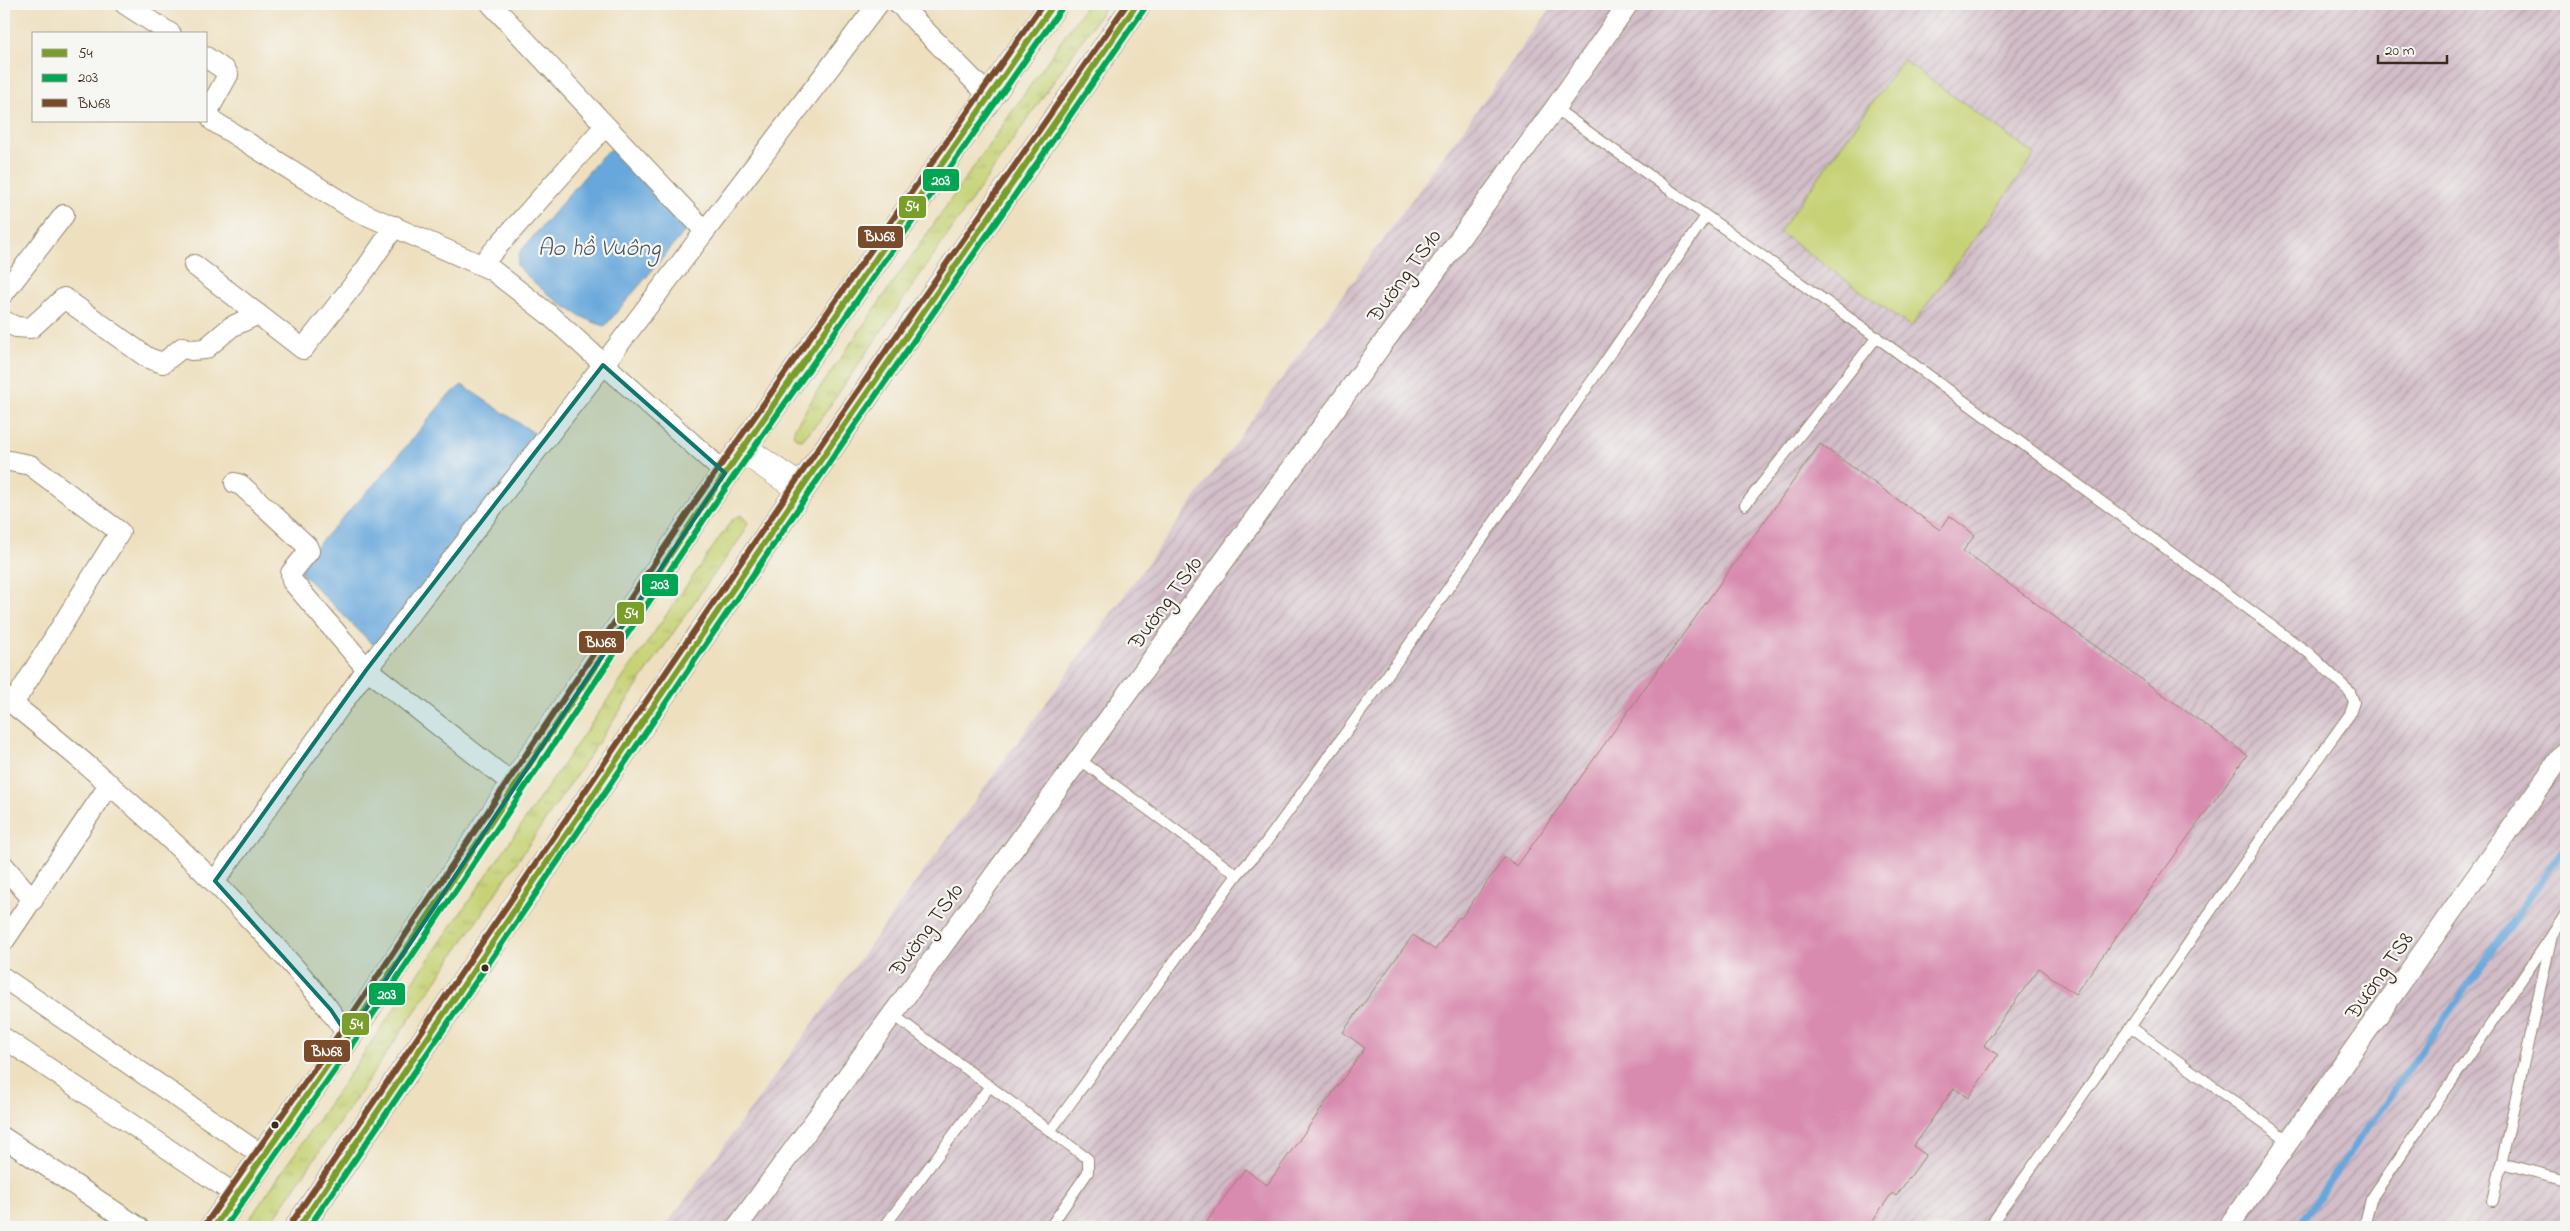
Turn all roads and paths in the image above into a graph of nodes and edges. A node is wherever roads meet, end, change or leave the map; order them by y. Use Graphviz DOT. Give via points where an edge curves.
graph roads {
  1 [pos="125,4"];
  2 [pos="491,4"];
  3 [pos="878,4"];
  4 [pos="899,4"];
  5 [pos="1054,4"];
  6 [pos="1136,4"];
  7 [pos="1628,4"];
  8 [pos="168,32"];
  9 [pos="208,58"];
  10 [pos="990,96"];
  11 [pos="1555,108"];
  12 [pos="208,111"];
  13 [pos="208,111"];
  14 [pos="605,126"];
  15 [pos="64,216"];
  16 [pos="1706,216"];
  17 [pos="395,226"];
  18 [pos="705,232"];
  19 [pos="194,265"];
  20 [pos="481,265"];
  21 [pos="4,293"];
  22 [pos="258,314"];
  23 [pos="4,321"];
  24 [pos="1876,337"];
  25 [pos="603,365"];
  26 [pos="743,449"];
  27 [pos="4,460"];
  28 [pos="725,473"];
  29 [pos="235,483"];
  30 [pos="801,489"];
  31 [pos="1745,505"];
  32 [pos="367,669"];
  33 [pos="8,701"];
  34 [pos="2566,750"];
  35 [pos="1079,759"];
  36 [pos="110,784"];
  37 [pos="514,785"];
  38 [pos="4,866"];
  39 [pos="1237,875"];
  40 [pos="215,881"];
  41 [pos="33,900"];
  42 [pos="2566,913"];
  43 [pos="2552,935"];
  44 [pos="4,941"];
  45 [pos="4,978"];
  46 [pos="892,1014"];
  47 [pos="2131,1027"];
  48 [pos="348,1036"];
  49 [pos="4,1038"];
  50 [pos="990,1086"];
  51 [pos="1051,1130"];
  52 [pos="4,1138"];
  53 [pos="2289,1141"];
  54 [pos="263,1156"];
  55 [pos="2501,1163"];
  56 [pos="2566,1180"];
  57 [pos="236,1195"];
  58 [pos="2493,1201"];
  59 [pos="138,1227"];
  60 [pos="214,1227"];
  61 [pos="298,1227"];
  62 [pos="736,1227"];
  63 [pos="884,1227"];
  64 [pos="1050,1227"];
  65 [pos="1989,1227"];
  66 [pos="2228,1227"];
  67 [pos="2364,1227"];
  1 -- 8 [label="street"];
  2 -- 14 [label="street"];
  3 -- 18 [label="street"];
  4 -- 10 [label="street"];
  5 -- 10 [label="main road"];
  6 -- 30 [label="main road"];
  7 -- 11 [label="street, Đường TS10"];
  9 -- 12 [label="street" via="228,76"];
  10 -- 26 [label="main road"];
  11 -- 16 [label="lane"];
  11 -- 35 [label="street, Đường TS10"];
  13 -- 17 [label="street" via="213,121 353,209"];
  14 -- 18 [label="street"];
  14 -- 20 [label="street"];
  15 -- 21 [label="street"];
  16 -- 24 [label="lane"];
  16 -- 39 [label="lane" via="1399,659 1264,845"];
  17 -- 20 [label="street"];
  17 -- 22 [label="street" via="303,349"];
  18 -- 25 [label="street"];
  19 -- 22 [label="street"];
  20 -- 25 [label="street" via="492,270 547,314"];
  22 -- 23 [label="street" via="231,328 205,349 183,347 164,363 148,358 64,298 31,328 16,328"];
  24 -- 31 [label="lane"];
  24 -- 47 [label="lane" via="2310,654 2350,692 2354,702 2350,714 2274,818"];
  25 -- 28 [label="street"];
  25 -- 32 [label="street"];
  26 -- 28 [label="main road"];
  26 -- 30 [label="main road"];
  27 -- 33 [label="street" via="30,465 120,532"];
  28 -- 37 [label="main road"];
  29 -- 32 [label="street" via="307,546 309,551 291,573 292,581"];
  30 -- 61 [label="main road"];
  32 -- 37 [label="street"];
  32 -- 40 [label="street"];
  33 -- 36 [label="street"];
  34 -- 53 [label="street, Đường TS8"];
  35 -- 39 [label="lane"];
  35 -- 46 [label="street, Đường TS10"];
  36 -- 40 [label="street"];
  36 -- 41 [label="street"];
  37 -- 48 [label="main road"];
  38 -- 41 [label="street"];
  39 -- 51 [label="lane"];
  40 -- 48 [label="street" via="332,1010"];
  41 -- 44 [label="street"];
  42 -- 43 [label="lane"];
  43 -- 55 [label="lane"];
  43 -- 67 [label="lane" via="2371,1199"];
  45 -- 54 [label="street"];
  46 -- 50 [label="lane"];
  46 -- 62 [label="street, Đường TS10"];
  47 -- 53 [label="lane"];
  47 -- 65 [label="lane"];
  48 -- 54 [label="main road"];
  49 -- 57 [label="street"];
  50 -- 51 [label="lane"];
  50 -- 63 [label="lane"];
  51 -- 64 [label="lane" via="1088,1159 1088,1172"];
  52 -- 59 [label="street"];
  53 -- 66 [label="street, Đường TS8"];
  54 -- 57 [label="main road"];
  55 -- 56 [label="lane"];
  55 -- 58 [label="lane"];
  57 -- 60 [label="main road"];
}
